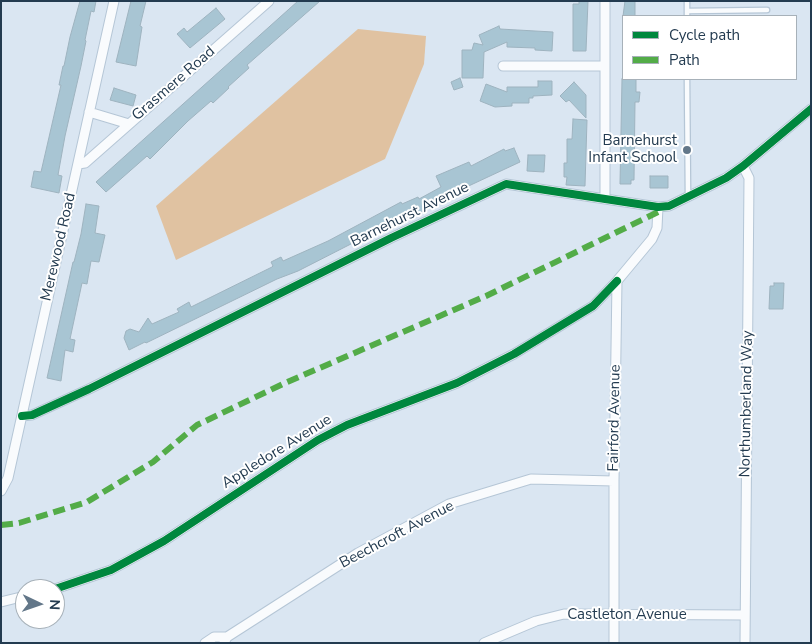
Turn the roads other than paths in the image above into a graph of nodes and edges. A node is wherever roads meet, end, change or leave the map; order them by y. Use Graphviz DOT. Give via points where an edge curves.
graph roads {
  1 [pos="114,1"];
  2 [pos="269,1"];
  3 [pos="604,1"];
  4 [pos="687,1"];
  5 [pos="767,10"];
  6 [pos="687,14"];
  7 [pos="503,66"];
  8 [pos="604,66"];
  9 [pos="687,80"];
  10 [pos="811,109"];
  11 [pos="89,112"];
  12 [pos="129,124"];
  13 [pos="78,164"];
  14 [pos="743,166"];
  15 [pos="605,198"];
  16 [pos="688,198"];
  17 [pos="658,207"];
  18 [pos="617,281"];
  19 [pos="22,416"];
  20 [pos="614,481"];
  21 [pos="1,491"];
  22 [pos="65,586"];
  23 [pos="15,598"];
  24 [pos="1,602"];
  25 [pos="614,614"];
  26 [pos="745,615"];
  27 [pos="225,640"];
  28 [pos="205,643"];
  29 [pos="484,643"];
  30 [pos="614,643"];
  31 [pos="745,643"];
  1 -- 11 [label="street, Merewood Road"];
  2 -- 12 [label="street, Grasmere Road"];
  3 -- 8 [label="street"];
  4 -- 6 [label="lane"];
  5 -- 6 [label="lane"];
  7 -- 8 [label="street"];
  8 -- 15 [label="street"];
  9 -- 16 [label="lane"];
  10 -- 14 [label="street, Barnehurst Avenue"];
  11 -- 12 [label="street"];
  11 -- 13 [label="street, Merewood Road"];
  12 -- 13 [label="street, Grasmere Road" via="85,163"];
  13 -- 19 [label="street, Merewood Road"];
  14 -- 16 [label="street, Barnehurst Avenue"];
  14 -- 26 [label="street, Northumberland Way" via="749,178"];
  15 -- 17 [label="street, Barnehurst Avenue"];
  15 -- 19 [label="street, Barnehurst Avenue" via="506,184 89,389 32,415"];
  16 -- 17 [label="street, Barnehurst Avenue"];
  17 -- 18 [label="street" via="657,228 652,239"];
  18 -- 20 [label="street, Fairford Avenue"];
  18 -- 22 [label="street, Appledore Avenue" via="593,306 514,354 457,383 347,425 318,440 164,541 111,570"];
  19 -- 21 [label="street, Merewood Road" via="8,478"];
  20 -- 25 [label="street, Fairford Avenue"];
  20 -- 27 [label="street, Beechcroft Avenue" via="531,479 449,504 358,553"];
  23 -- 24 [label="street"];
  25 -- 26 [label="street, Castleton Avenue"];
  25 -- 29 [label="street, Castleton Avenue" via="564,614 536,621"];
  25 -- 30 [label="street, Fairford Avenue"];
  26 -- 31 [label="street, Northumberland Way"];
  27 -- 28 [label="street, Beechcroft Avenue" via="214,637"];
}
